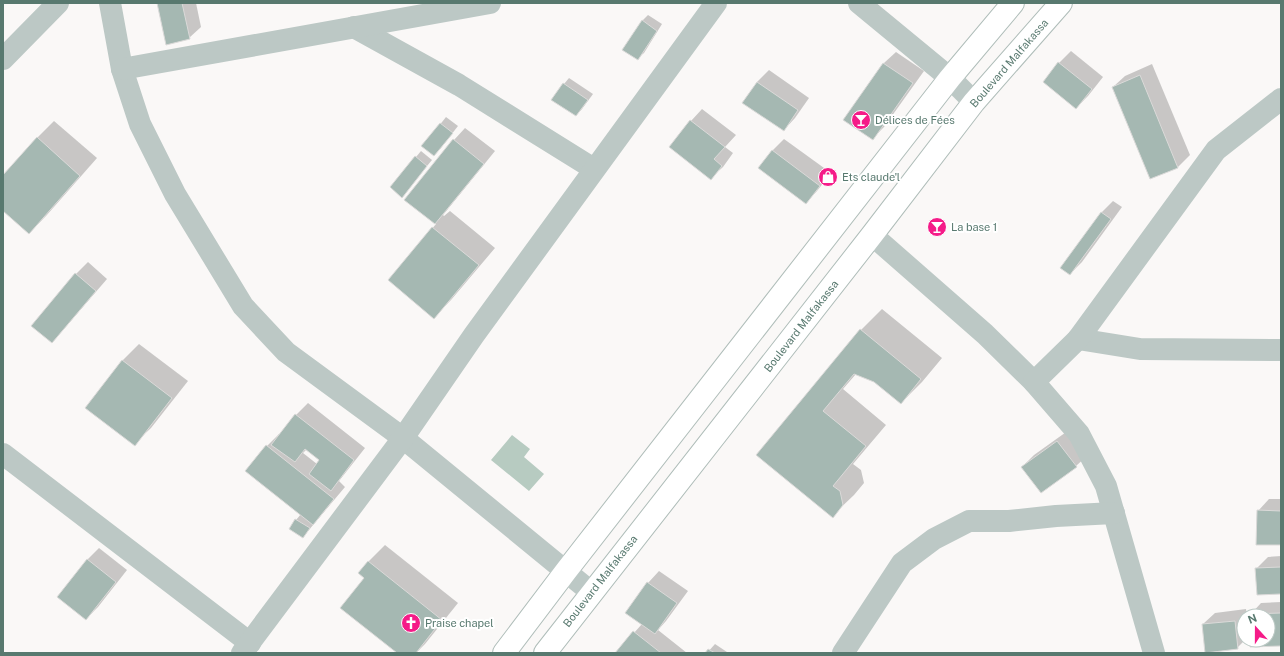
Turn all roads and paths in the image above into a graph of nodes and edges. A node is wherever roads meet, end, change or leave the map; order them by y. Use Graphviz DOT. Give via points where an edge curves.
graph roads {
  1 [pos="58,3"];
  2 [pos="110,3"];
  3 [pos="490,3"];
  4 [pos="716,3"];
  5 [pos="858,3"];
  6 [pos="1013,3"];
  7 [pos="1061,3"];
  8 [pos="354,27"];
  9 [pos="3,59"];
  10 [pos="122,69"];
  11 [pos="950,78"];
  12 [pos="1281,99"];
  13 [pos="974,102"];
  14 [pos="594,169"];
  15 [pos="872,235"];
  16 [pos="1078,338"];
  17 [pos="1281,350"];
  18 [pos="1034,382"];
  19 [pos="403,438"];
  20 [pos="3,454"];
  21 [pos="1114,513"];
  22 [pos="566,571"];
  23 [pos="591,592"];
  24 [pos="246,648"];
  25 [pos="504,653"];
  26 [pos="545,653"];
  27 [pos="843,653"];
  28 [pos="1154,653"];
  1 -- 9 [label="street"];
  2 -- 10 [label="street"];
  3 -- 8 [label="street"];
  4 -- 14 [label="street"];
  5 -- 11 [label="street"];
  6 -- 11 [label="main road"];
  7 -- 13 [label="main road, Boulevard Malfakassa"];
  8 -- 10 [label="street"];
  8 -- 14 [label="street" via="459,85"];
  10 -- 19 [label="street" via="140,124 172,186 243,306 286,352"];
  11 -- 13 [label="street"];
  11 -- 22 [label="main road"];
  12 -- 16 [label="street" via="1216,150"];
  13 -- 15 [label="main road, Boulevard Malfakassa"];
  14 -- 19 [label="street"];
  15 -- 18 [label="street" via="985,334"];
  15 -- 23 [label="main road, Boulevard Malfakassa"];
  16 -- 17 [label="street" via="1140,349"];
  16 -- 18 [label="street"];
  18 -- 21 [label="street" via="1079,434 1106,486"];
  19 -- 22 [label="street"];
  19 -- 24 [label="street"];
  20 -- 24 [label="street"];
  21 -- 27 [label="street" via="1009,521 969,521 934,538 902,562"];
  21 -- 28 [label="street"];
  22 -- 23 [label="street"];
  22 -- 25 [label="main road"];
  23 -- 26 [label="main road, Boulevard Malfakassa"];
}
